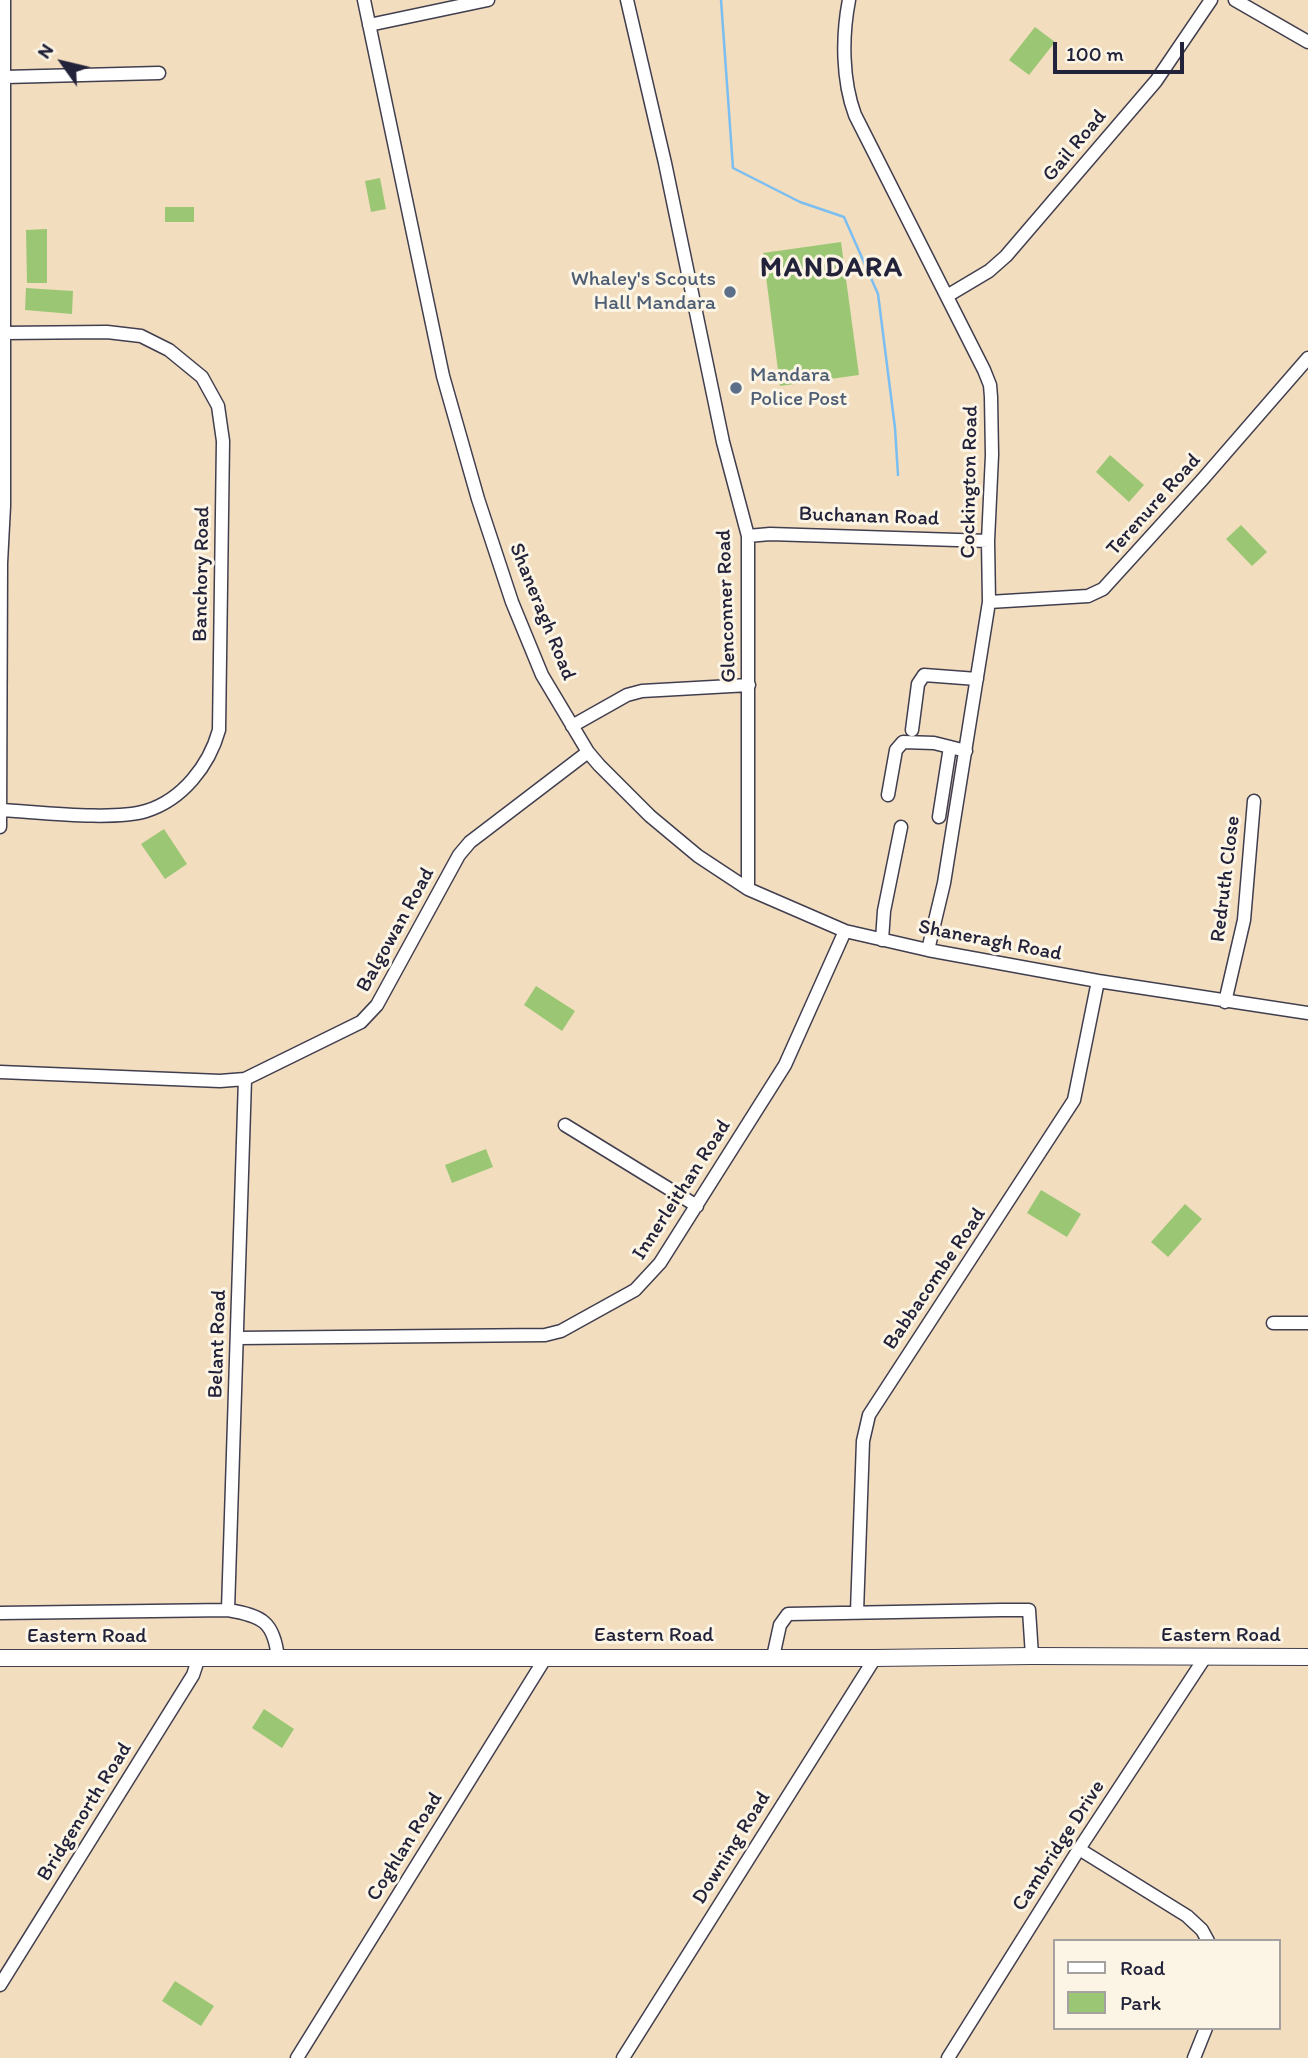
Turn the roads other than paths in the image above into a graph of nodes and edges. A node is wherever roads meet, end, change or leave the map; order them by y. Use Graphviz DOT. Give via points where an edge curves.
graph roads {
  1 [pos="4,0"];
  2 [pos="363,0"];
  3 [pos="488,0"];
  4 [pos="627,0"];
  5 [pos="849,0"];
  6 [pos="1211,0"];
  7 [pos="1235,0"];
  8 [pos="369,25"];
  9 [pos="1308,42"];
  10 [pos="159,73"];
  11 [pos="5,77"];
  12 [pos="947,296"];
  13 [pos="3,333"];
  14 [pos="1308,358"];
  15 [pos="2,506"];
  16 [pos="748,536"];
  17 [pos="988,541"];
  18 [pos="989,602"];
  19 [pos="977,679"];
  20 [pos="749,685"];
  21 [pos="572,726"];
  22 [pos="912,730"];
  23 [pos="950,747"];
  24 [pos="966,751"];
  25 [pos="588,752"];
  26 [pos="888,795"];
  27 [pos="1254,801"];
  28 [pos="1,810"];
  29 [pos="939,817"];
  30 [pos="0,827"];
  31 [pos="901,827"];
  32 [pos="748,889"];
  33 [pos="845,931"];
  34 [pos="882,940"];
  35 [pos="928,950"];
  36 [pos="1098,981"];
  37 [pos="1225,1002"];
  38 [pos="1308,1013"];
  39 [pos="0,1072"];
  40 [pos="245,1079"];
  41 [pos="565,1125"];
  42 [pos="697,1206"];
  43 [pos="1273,1323"];
  44 [pos="1308,1323"];
  45 [pos="238,1338"];
  46 [pos="228,1610"];
  47 [pos="857,1612"];
  48 [pos="0,1613"];
  49 [pos="1032,1656"];
  50 [pos="1206,1656"];
  51 [pos="199,1657"];
  52 [pos="546,1657"];
  53 [pos="773,1657"];
  54 [pos="1308,1657"];
  55 [pos="0,1658"];
  56 [pos="278,1658"];
  57 [pos="875,1658"];
  58 [pos="1079,1849"];
  59 [pos="1207,1939"];
  60 [pos="0,1985"];
  61 [pos="1205,2030"];
  62 [pos="297,2058"];
  63 [pos="622,2058"];
  64 [pos="948,2058"];
  65 [pos="1194,2058"];
  1 -- 11 [label="street"];
  2 -- 8 [label="street, Shaneragh Road"];
  3 -- 8 [label="street"];
  4 -- 16 [label="street, Glenconner Road" via="723,442"];
  5 -- 12 [label="street, Cockington Road" via="849,97"];
  6 -- 12 [label="street, Gail Road" via="1156,81 1006,256"];
  7 -- 9 [label="street"];
  8 -- 21 [label="street, Shaneragh Road" via="443,376 478,499 542,675"];
  10 -- 11 [label="street"];
  11 -- 13 [label="street"];
  12 -- 17 [label="street, Cockington Road" via="990,385"];
  13 -- 15 [label="street"];
  13 -- 28 [label="street, Banchory Road" via="141,336 169,350 202,377 218,405 223,440 219,730 206,763 176,794 146,811 111,815"];
  14 -- 18 [label="street, Terenure Road" via="1103,589 1088,596"];
  15 -- 28 [label="street"];
  16 -- 17 [label="street, Buchanan Road"];
  16 -- 20 [label="street, Glenconner Road"];
  17 -- 18 [label="street, Cockington Road"];
  18 -- 19 [label="street, Cockington Road"];
  19 -- 22 [label="street" via="924,675 918,684"];
  19 -- 24 [label="street, Cockington Road"];
  20 -- 21 [label="street" via="642,691"];
  20 -- 32 [label="street, Glenconner Road"];
  21 -- 25 [label="street, Shaneragh Road"];
  23 -- 24 [label="street"];
  23 -- 26 [label="street" via="903,742 896,750"];
  23 -- 29 [label="street"];
  24 -- 35 [label="street, Cockington Road"];
  25 -- 32 [label="street, Shaneragh Road" via="670,834"];
  25 -- 40 [label="street, Balgowan Road" via="459,855 369,1015"];
  27 -- 37 [label="street, Redruth Close" via="1244,920"];
  28 -- 30 [label="street"];
  31 -- 34 [label="street"];
  32 -- 33 [label="street, Shaneragh Road"];
  33 -- 34 [label="street, Shaneragh Road"];
  33 -- 42 [label="street, Innerleithan Road" via="785,1065"];
  34 -- 35 [label="street, Shaneragh Road"];
  35 -- 36 [label="street, Shaneragh Road"];
  36 -- 37 [label="street, Shaneragh Road"];
  36 -- 47 [label="street, Babbacombe Road" via="1074,1100 869,1415 863,1441"];
  37 -- 38 [label="street, Shaneragh Road"];
  39 -- 40 [label="street, Balgowan Road"];
  40 -- 45 [label="street, Belant Road"];
  41 -- 42 [label="street"];
  42 -- 45 [label="street, Innerleithan Road" via="643,1283 562,1331 534,1336"];
  43 -- 44 [label="street"];
  45 -- 46 [label="street, Belant Road"];
  46 -- 48 [label="street"];
  46 -- 56 [label="street" via="266,1623 276,1638"];
  47 -- 49 [label="street" via="1029,1610"];
  47 -- 53 [label="street" via="785,1615"];
  49 -- 50 [label="main road, Eastern Road"];
  49 -- 57 [label="main road, Eastern Road"];
  50 -- 54 [label="main road, Eastern Road"];
  50 -- 58 [label="street, Cambridge Drive"];
  51 -- 55 [label="main road, Eastern Road"];
  51 -- 56 [label="main road, Eastern Road"];
  51 -- 60 [label="street, Bridgenorth Road" via="193,1675"];
  52 -- 53 [label="main road, Eastern Road"];
  52 -- 56 [label="main road, Eastern Road"];
  52 -- 62 [label="street, Coghlan Road"];
  53 -- 57 [label="main road, Eastern Road"];
  57 -- 63 [label="street, Downing Road"];
  58 -- 59 [label="street" via="1187,1916"];
  58 -- 64 [label="street, Cambridge Drive"];
  61 -- 65 [label="street"];
}
